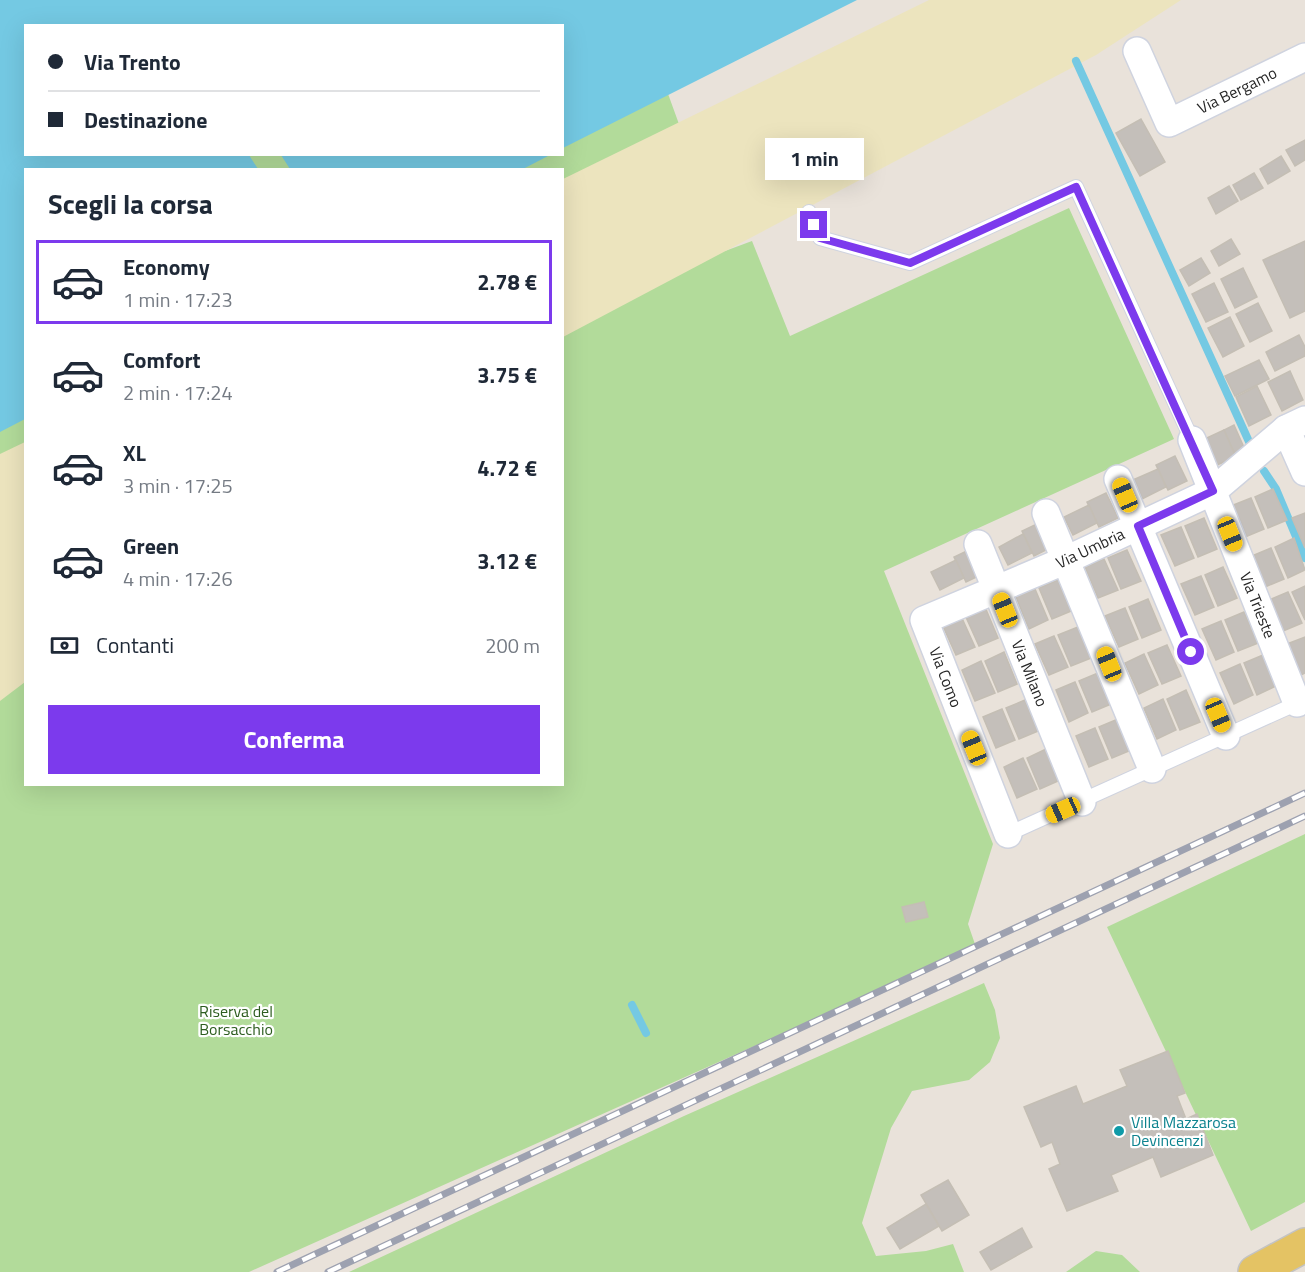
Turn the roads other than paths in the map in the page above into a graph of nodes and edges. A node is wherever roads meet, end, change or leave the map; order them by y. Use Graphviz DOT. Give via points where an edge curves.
graph roads {
  1 [pos="1137,51"];
  2 [pos="1305,57"];
  3 [pos="809,212"];
  4 [pos="1296,424"];
  5 [pos="1192,440"];
  6 [pos="1305,472"];
  7 [pos="1118,479"];
  8 [pos="1213,491"];
  9 [pos="1046,513"];
  10 [pos="1138,526"];
  11 [pos="978,544"];
  12 [pos="1066,560"];
  13 [pos="996,589"];
  14 [pos="924,620"];
  15 [pos="1301,701"];
  16 [pos="1226,736"];
  17 [pos="1152,769"];
  18 [pos="1082,802"];
  19 [pos="1008,834"];
  20 [pos="1305,1245"];
  21 [pos="1255,1272"];
  1 -- 2 [label="street, Via Bergamo" via="1169,123"];
  3 -- 5 [label="lane" via="820,238 910,263 1076,187"];
  4 -- 6 [label="street"];
  4 -- 8 [label="street, Via Umbria"];
  5 -- 8 [label="street, Via Trieste"];
  7 -- 10 [label="street"];
  8 -- 10 [label="street, Via Umbria"];
  8 -- 15 [label="street, Via Trieste"];
  9 -- 12 [label="street"];
  10 -- 12 [label="street, Via Umbria"];
  10 -- 16 [label="street"];
  11 -- 13 [label="street, Via Milano"];
  12 -- 13 [label="street, Via Umbria"];
  12 -- 17 [label="street"];
  13 -- 14 [label="street, Via Umbria"];
  13 -- 18 [label="street, Via Milano"];
  14 -- 19 [label="street, Via Como"];
  15 -- 16 [label="lane"];
  16 -- 17 [label="lane"];
  17 -- 18 [label="lane"];
  18 -- 19 [label="lane"];
  20 -- 21 [label="main road"];
}
